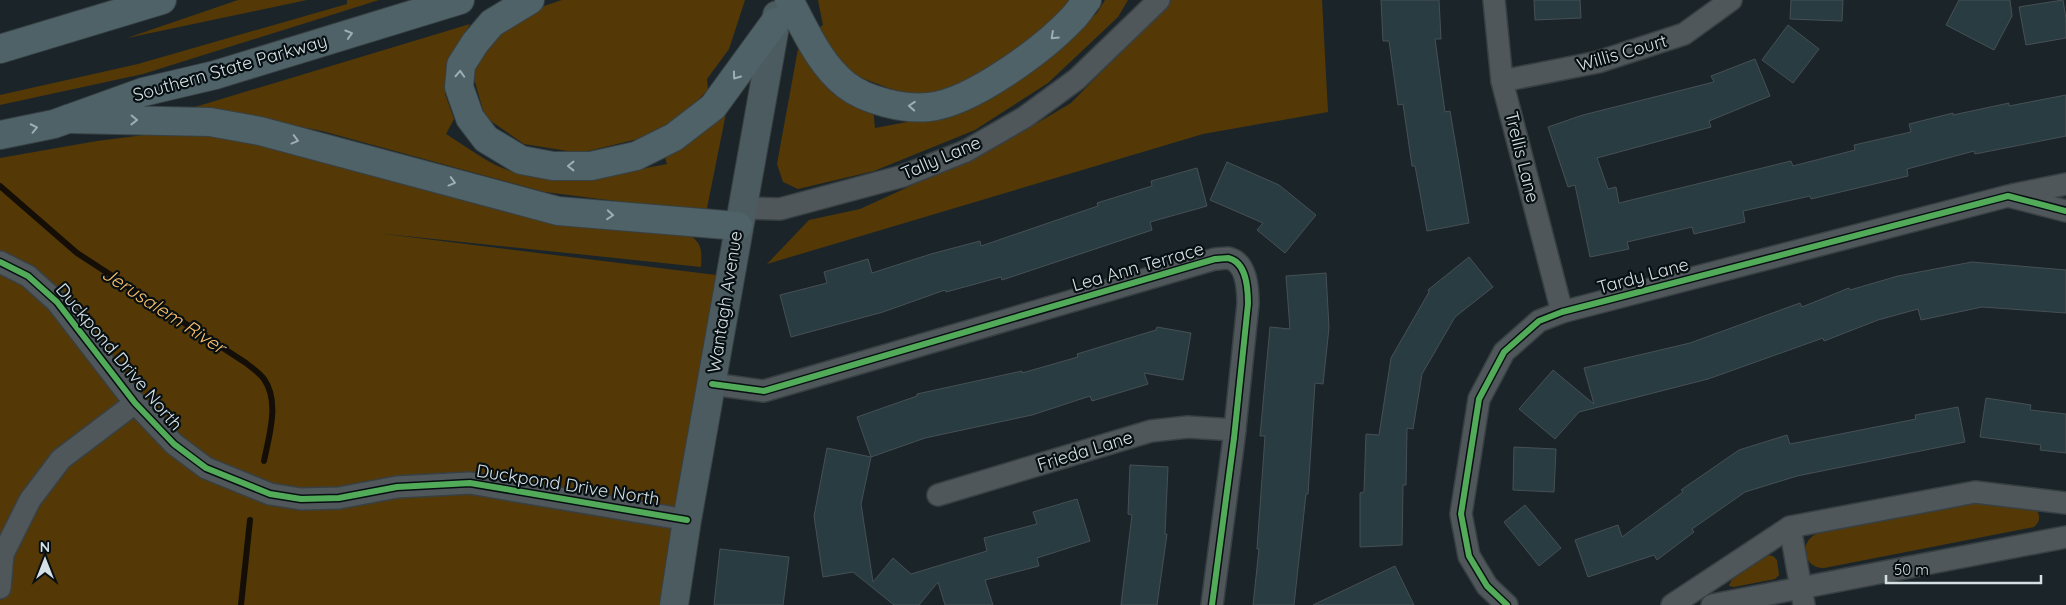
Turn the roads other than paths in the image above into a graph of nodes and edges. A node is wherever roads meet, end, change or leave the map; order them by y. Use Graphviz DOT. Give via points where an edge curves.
graph roads {
  1 [pos="111,0"];
  2 [pos="162,0"];
  3 [pos="460,0"];
  4 [pos="530,0"];
  5 [pos="1086,0"];
  6 [pos="1136,0"];
  7 [pos="1159,0"];
  8 [pos="1494,0"];
  9 [pos="1731,0"];
  10 [pos="781,7"];
  11 [pos="0,34"];
  12 [pos="1113,44"];
  13 [pos="0,49"];
  14 [pos="1502,81"];
  15 [pos="68,119"];
  16 [pos="0,135"];
  17 [pos="2066,184"];
  18 [pos="2008,196"];
  19 [pos="2066,211"];
  20 [pos="739,217"];
  21 [pos="0,262"];
  22 [pos="1562,312"];
  23 [pos="712,384"];
  24 [pos="135,403"];
  25 [pos="1235,430"];
  26 [pos="938,495"];
  27 [pos="2066,503"];
  28 [pos="686,520"];
  29 [pos="1790,527"];
  30 [pos="2066,537"];
  31 [pos="1,553"];
  32 [pos="0,588"];
  33 [pos="1802,597"];
  34 [pos="674,605"];
  35 [pos="1212,605"];
  36 [pos="1508,605"];
  37 [pos="1672,605"];
  38 [pos="1712,605"];
  1 -- 11 [label="highway"];
  2 -- 13 [label="highway"];
  15 -- 3 [label="highway, Southern State Parkway, one-way" via="143,92 215,75"];
  10 -- 4 [label="highway, one-way" via="713,107 674,137 636,156 591,166 553,166 521,160 486,139 470,118 460,88 460,65 475,43 492,23"];
  5 -- 10 [label="highway, one-way" via="1074,17 1045,45 984,86 959,99 929,107 887,104 847,86 827,68"];
  6 -- 12 [label="street, Tally Lane"];
  7 -- 12 [label="street, Tally Lane"];
  8 -- 14 [label="street, Trellis Lane"];
  9 -- 14 [label="street, Willis Court" via="1684,34 1598,62"];
  10 -- 20 [label="main road, Wantagh Avenue"];
  12 -- 20 [label="street, Tally Lane" via="1077,79 1025,117 966,151 903,176"];
  14 -- 22 [label="street, Trellis Lane"];
  16 -- 15 [label="highway, Southern State Parkway, one-way"];
  15 -- 20 [label="highway, one-way" via="210,122 260,131 558,211"];
  17 -- 18 [label="street, Tardy Lane"];
  18 -- 19 [label="street, Tardy Lane"];
  18 -- 22 [label="street, Tardy Lane"];
  20 -- 23 [label="main road, Wantagh Avenue"];
  21 -- 24 [label="street, Duckpond Drive North" via="28,276 57,302"];
  22 -- 36 [label="street, Tardy Lane" via="1539,320 1504,352 1480,400 1461,514 1469,556 1487,586"];
  23 -- 25 [label="street, Lea Ann Terrace" via="764,390 1215,259 1228,258 1242,270 1248,290"];
  23 -- 28 [label="main road, Wantagh Avenue"];
  24 -- 28 [label="street, Duckpond Drive North" via="174,444 206,468 270,494 301,499 339,498 396,487 470,483"];
  24 -- 31 [label="street" via="60,459 30,500"];
  25 -- 26 [label="street, Frieda Lane" via="1188,427 1151,431"];
  25 -- 35 [label="street, Lea Ann Terrace"];
  27 -- 29 [label="street" via="1975,492"];
  28 -- 34 [label="main road, Wantagh Avenue"];
  29 -- 33 [label="street"];
  29 -- 37 [label="street"];
  30 -- 33 [label="street"];
  31 -- 32 [label="street"];
  33 -- 38 [label="street"];
}
